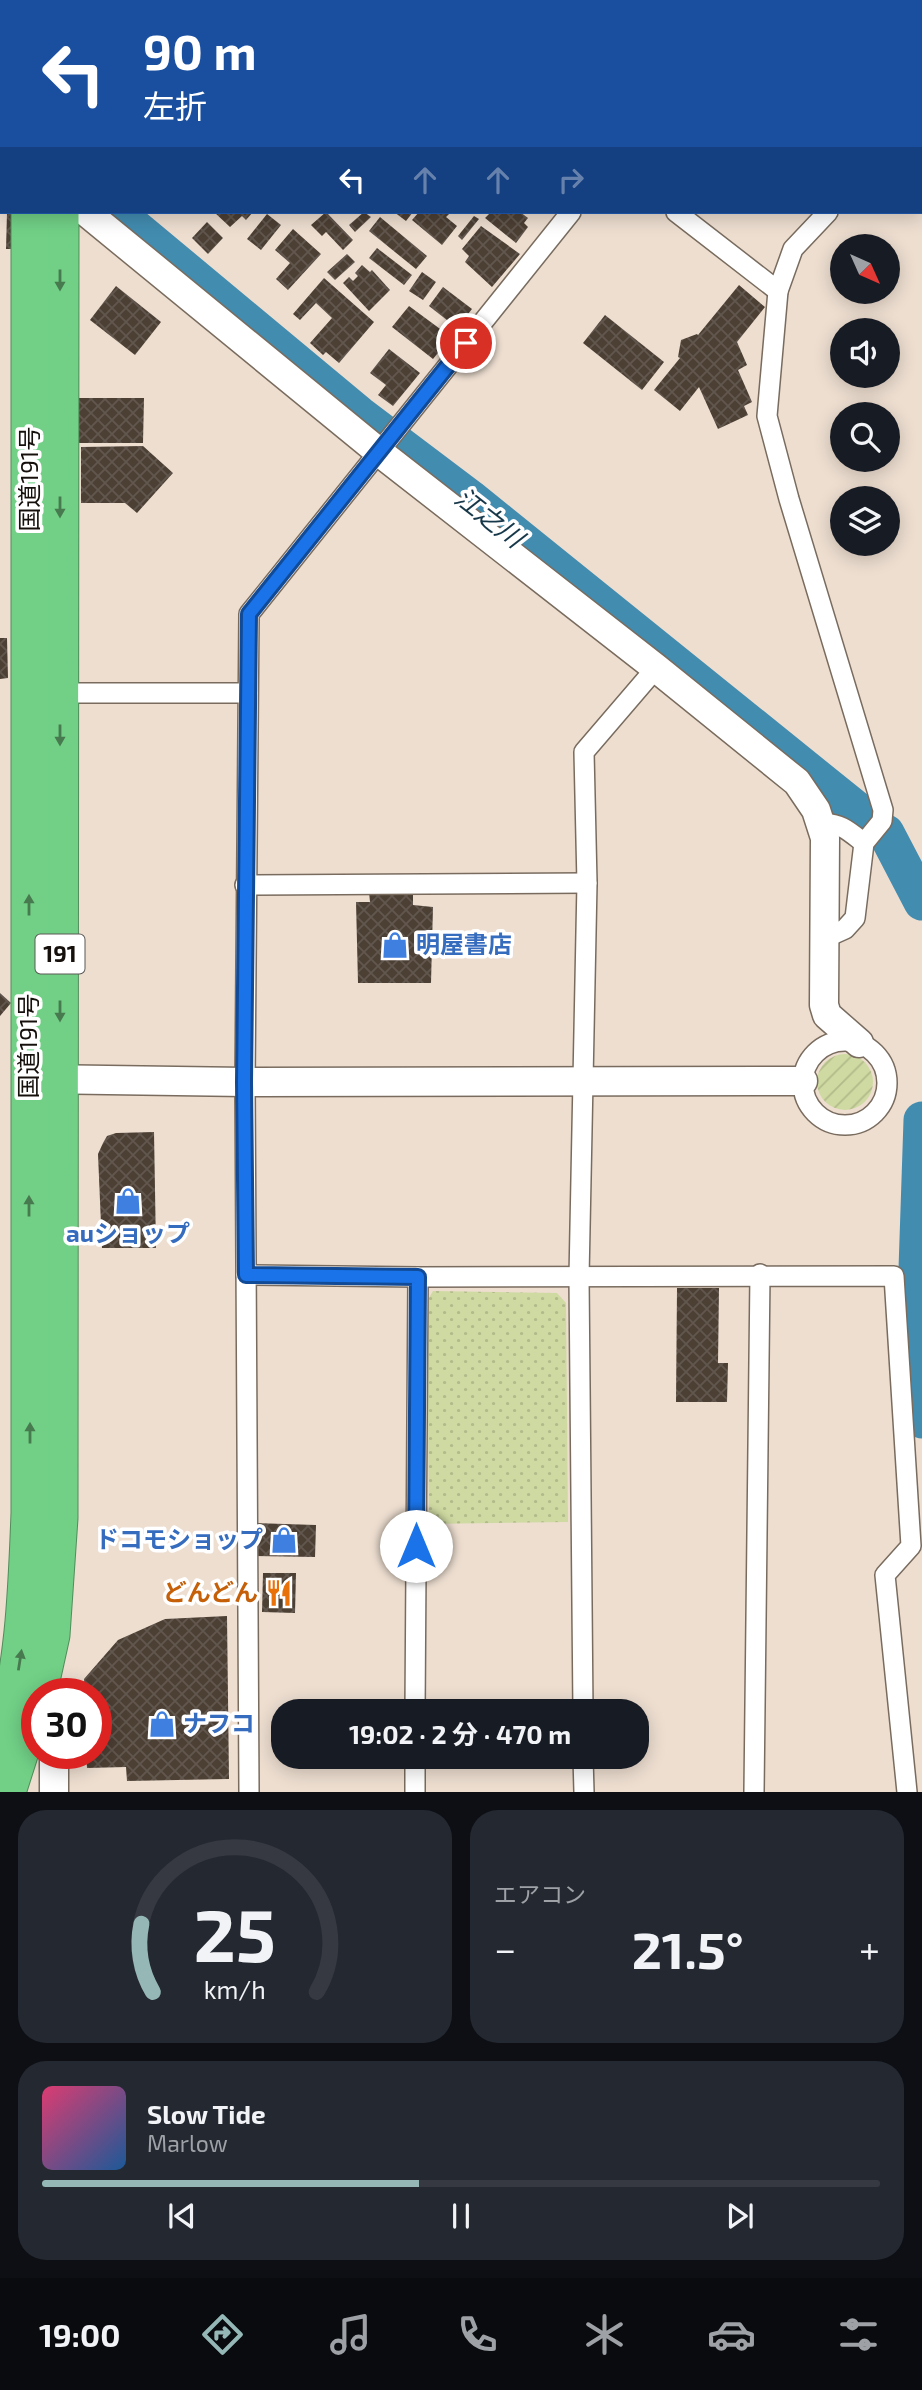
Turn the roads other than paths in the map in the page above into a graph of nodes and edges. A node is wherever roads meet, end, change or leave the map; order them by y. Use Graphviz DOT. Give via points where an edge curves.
graph roads {
  1 [pos="30,214"];
  2 [pos="60,214"];
  3 [pos="88,214"];
  4 [pos="569,214"];
  5 [pos="679,214"];
  6 [pos="826,214"];
  7 [pos="778,291"];
  8 [pos="379,452"];
  9 [pos="656,667"];
  10 [pos="60,693"];
  11 [pos="248,693"];
  12 [pos="822,824"];
  13 [pos="864,843"];
  14 [pos="587,883"];
  15 [pos="245,885"];
  16 [pos="825,938"];
  17 [pos="859,1043"];
  18 [pos="44,1080"];
  19 [pos="803,1081"];
  20 [pos="244,1082"];
  21 [pos="583,1082"];
  22 [pos="760,1274"];
  23 [pos="246,1275"];
  24 [pos="418,1277"];
  25 [pos="579,1277"];
  26 [pos="51,1635"];
  27 [pos="41,1678"];
  28 [pos="52,1678"];
  29 [pos="415,1699"];
  30 [pos="583,1699"];
  31 [pos="21,1747"];
  32 [pos="0,1751"];
  33 [pos="54,1769"];
  34 [pos="415,1769"];
  35 [pos="583,1769"];
  36 [pos="7,1791"];
  37 [pos="54,1791"];
  38 [pos="249,1791"];
  39 [pos="415,1791"];
  40 [pos="584,1791"];
  41 [pos="754,1791"];
  42 [pos="908,1791"];
  18 -- 1 [label="highway, 国道191号 / 191, one-way"];
  2 -- 10 [label="highway, 国道191号 / 191, one-way"];
  3 -- 8 [label="street"];
  4 -- 8 [label="street"];
  5 -- 7 [label="street"];
  6 -- 7 [label="street" via="793,249"];
  7 -- 13 [label="street" via="768,416 883,810 882,821"];
  8 -- 9 [label="street"];
  8 -- 11 [label="street" via="249,614"];
  9 -- 12 [label="street" via="797,782"];
  9 -- 14 [label="street" via="584,752"];
  10 -- 11 [label="street"];
  10 -- 18 [label="highway, 国道191号 / 191, one-way"];
  11 -- 15 [label="street"];
  12 -- 13 [label="street" via="842,826"];
  12 -- 16 [label="street"];
  13 -- 16 [label="street" via="855,918 845,929"];
  14 -- 15 [label="street"];
  14 -- 21 [label="street"];
  15 -- 20 [label="street"];
  16 -- 17 [label="street" via="827,1015"];
  17 -- 19 [label="street" via="842,1040 820,1049 805,1069"];
  17 -- 19 [label="street" via="874,1052 886,1072 886,1096 872,1116 850,1125 826,1121 808,1104"];
  18 -- 20 [label="street"];
  18 -- 26 [label="highway, 国道191号 / 191" via="59,1518"];
  32 -- 18 [label="highway, 国道191号 / 191, one-way" via="18,1674 26,1608"];
  19 -- 21 [label="street"];
  20 -- 21 [label="street"];
  20 -- 23 [label="street"];
  21 -- 25 [label="street"];
  22 -- 25 [label="street"];
  22 -- 41 [label="street"];
  22 -- 42 [label="street" via="894,1276 911,1546 886,1575"];
  23 -- 24 [label="street"];
  23 -- 38 [label="street"];
  24 -- 25 [label="street"];
  24 -- 29 [label="street"];
  25 -- 30 [label="street"];
  26 -- 27 [label="highway, 国道191号 / 191"];
  26 -- 28 [label="street"];
  31 -- 36 [label="highway, 国道191号 / 191"];
  33 -- 37 [label="street"];
  34 -- 39 [label="street"];
  35 -- 40 [label="street"];
}
